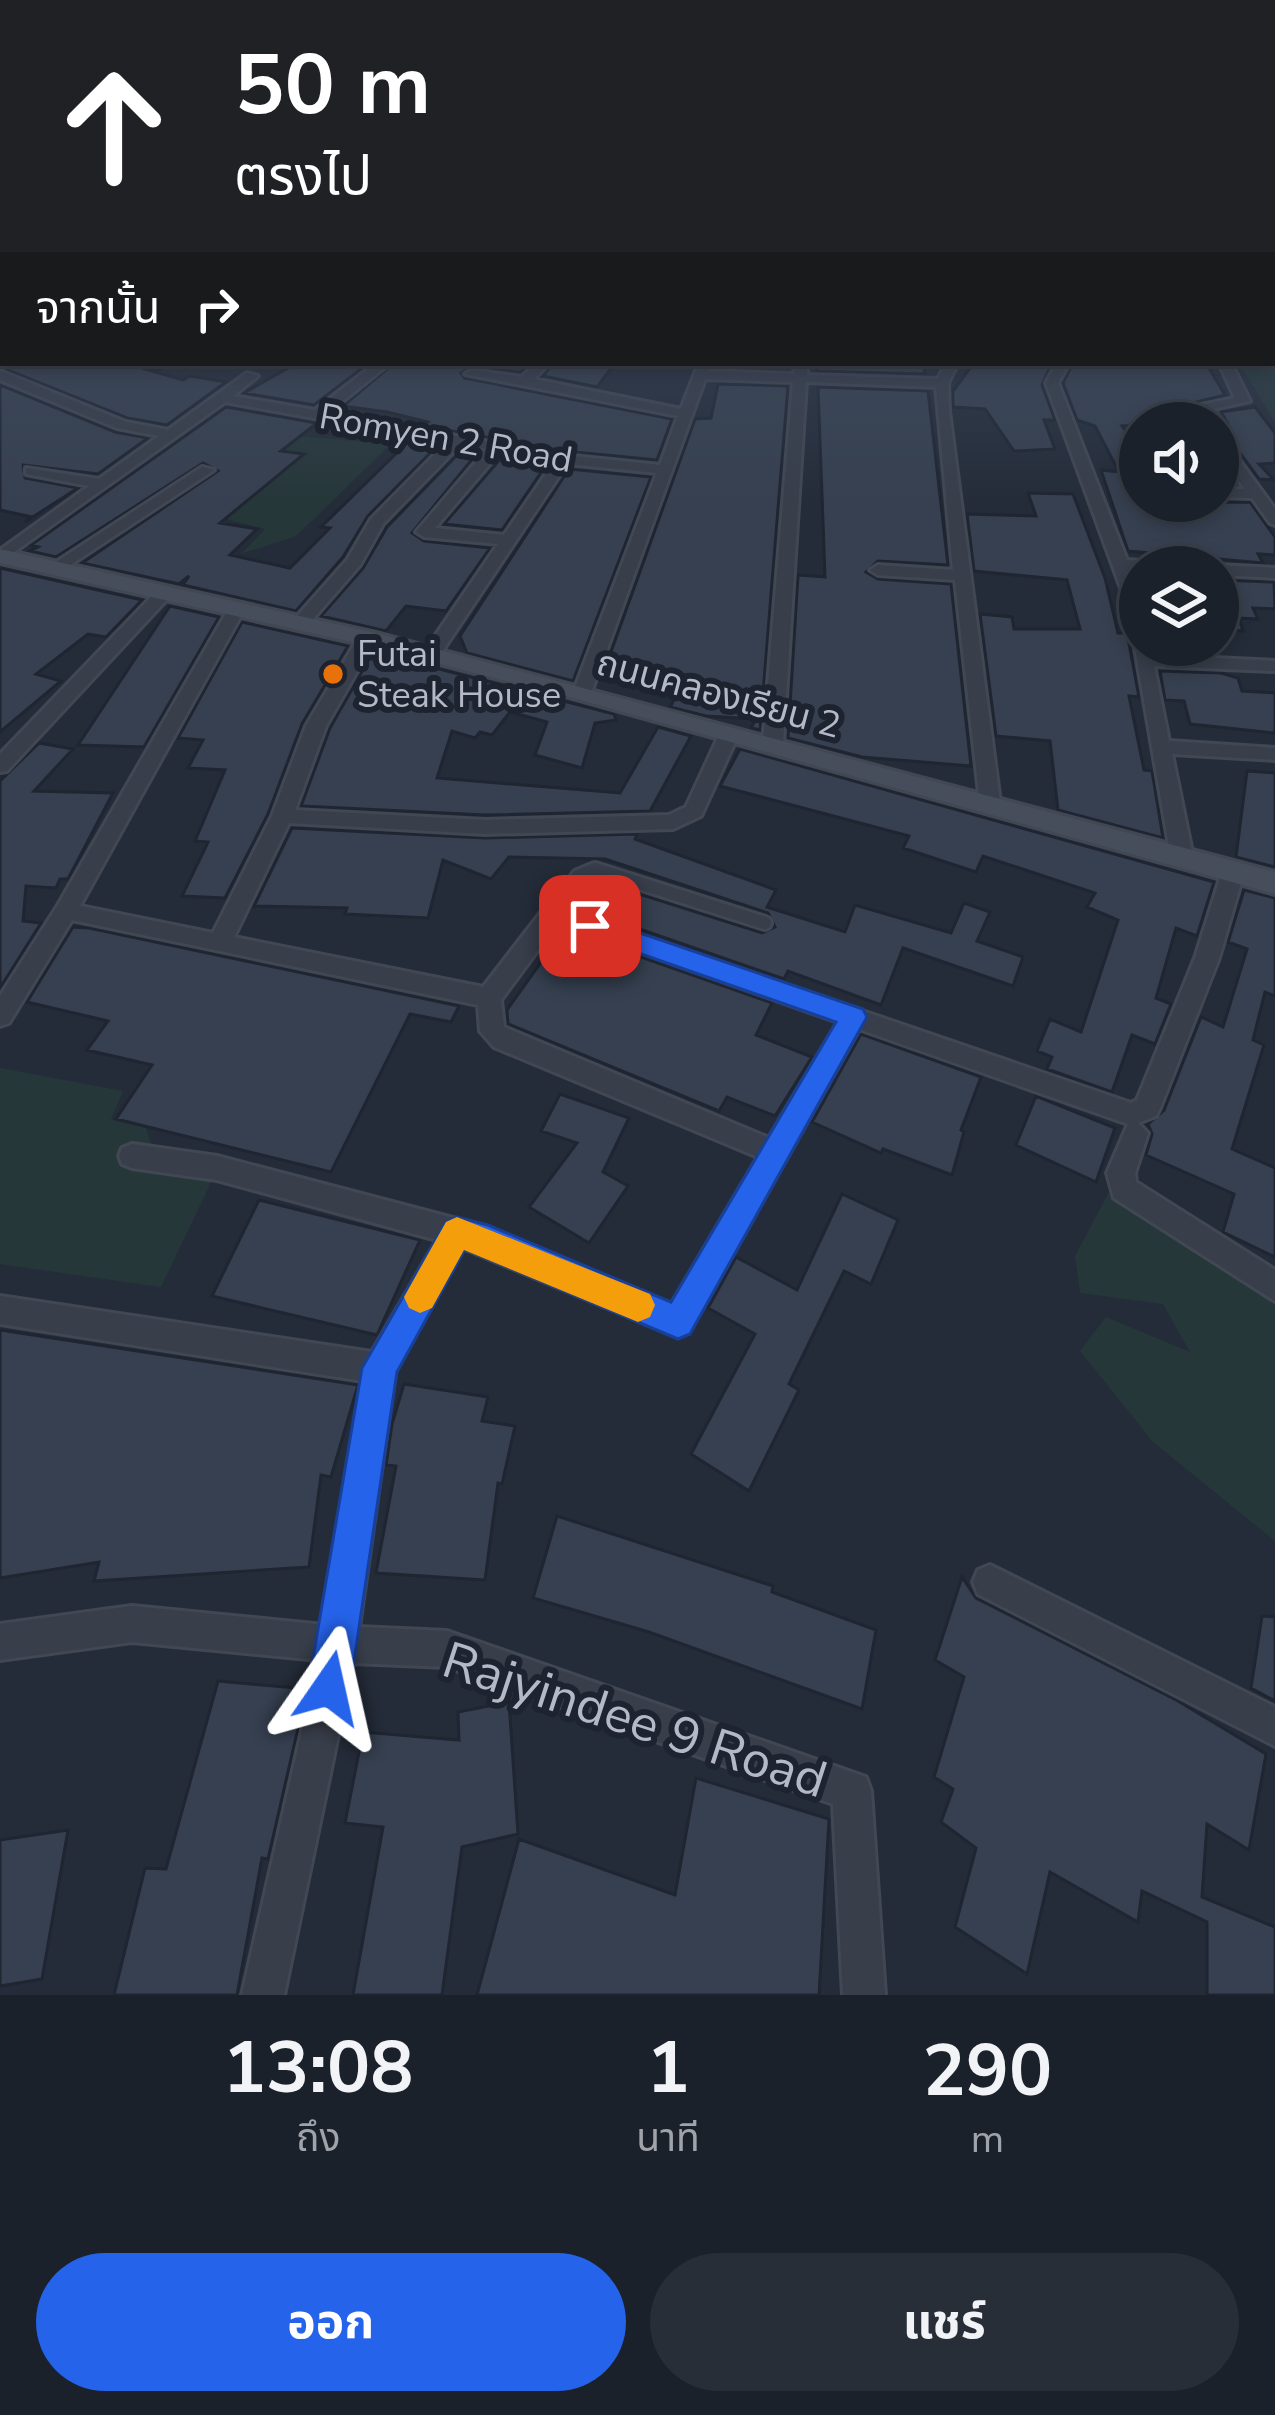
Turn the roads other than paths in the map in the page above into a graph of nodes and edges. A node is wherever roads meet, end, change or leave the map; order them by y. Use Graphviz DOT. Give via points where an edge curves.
graph roads {
  1 [pos="380,366"];
  2 [pos="540,366"];
  3 [pos="950,366"];
  4 [pos="1061,366"];
  5 [pos="1226,366"];
  6 [pos="703,369"];
  7 [pos="800,370"];
  8 [pos="0,374"];
  9 [pos="471,374"];
  10 [pos="252,376"];
  11 [pos="525,381"];
  12 [pos="942,383"];
  13 [pos="225,398"];
  14 [pos="1235,402"];
  15 [pos="318,414"];
  16 [pos="686,414"];
  17 [pos="172,435"];
  18 [pos="458,439"];
  19 [pos="497,446"];
  20 [pos="563,460"];
  21 [pos="207,470"];
  22 [pos="668,470"];
  23 [pos="1239,470"];
  24 [pos="32,471"];
  25 [pos="103,484"];
  26 [pos="1239,494"];
  27 [pos="1256,494"];
  28 [pos="1275,520"];
  29 [pos="509,540"];
  30 [pos="0,557"];
  31 [pos="1119,562"];
  32 [pos="55,568"];
  33 [pos="878,570"];
  34 [pos="1239,571"];
  35 [pos="1275,573"];
  36 [pos="962,576"];
  37 [pos="163,595"];
  38 [pos="236,610"];
  39 [pos="300,623"];
  40 [pos="367,638"];
  41 [pos="431,655"];
  42 [pos="1239,661"];
  43 [pos="1146,666"];
  44 [pos="1275,666"];
  45 [pos="582,693"];
  46 [pos="729,733"];
  47 [pos="773,744"];
  48 [pos="1162,747"];
  49 [pos="1275,754"];
  50 [pos="0,766"];
  51 [pos="990,802"];
  52 [pos="282,816"];
  53 [pos="1182,857"];
  54 [pos="1233,872"];
  55 [pos="1275,883"];
  56 [pos="66,911"];
  57 [pos="553,913"];
  58 [pos="765,923"];
  59 [pos="219,944"];
  60 [pos="489,998"];
  61 [pos="0,1016"];
  62 [pos="854,1017"];
  63 [pos="1135,1132"];
  64 [pos="777,1154"];
  65 [pos="132,1156"];
  66 [pos="457,1232"];
  67 [pos="1275,1287"];
  68 [pos="0,1310"];
  69 [pos="380,1368"];
  70 [pos="991,1582"];
  71 [pos="0,1642"];
  72 [pos="339,1644"];
  73 [pos="1275,1727"];
  74 [pos="263,1995"];
  75 [pos="864,1995"];
  1 -- 15 [label="street"];
  2 -- 11 [label="street"];
  3 -- 12 [label="street"];
  4 -- 31 [label="street" via="1052,383"];
  5 -- 14 [label="street" via="1243,401"];
  6 -- 7 [label="street"];
  6 -- 16 [label="street"];
  7 -- 12 [label="street"];
  7 -- 47 [label="street"];
  8 -- 17 [label="street" via="122,424"];
  9 -- 11 [label="street"];
  10 -- 13 [label="street"];
  11 -- 16 [label="street"];
  12 -- 36 [label="street"];
  13 -- 15 [label="street, Romyen 2 Road"];
  13 -- 17 [label="street"];
  15 -- 18 [label="street, Romyen 2 Road"];
  16 -- 22 [label="street"];
  17 -- 25 [label="street"];
  18 -- 19 [label="street, Romyen 2 Road"];
  18 -- 39 [label="street" via="376,522 354,562"];
  19 -- 20 [label="street, Romyen 2 Road"];
  19 -- 29 [label="street" via="424,532"];
  20 -- 22 [label="street, Romyen 2 Road"];
  20 -- 29 [label="street"];
  21 -- 32 [label="street"];
  22 -- 45 [label="street"];
  23 -- 27 [label="street"];
  24 -- 25 [label="street"];
  25 -- 30 [label="street"];
  26 -- 27 [label="street"];
  27 -- 28 [label="street"];
  29 -- 41 [label="street"];
  30 -- 32 [label="street, ถนนคลองเรียน 2"];
  32 -- 37 [label="street, ถนนคลองเรียน 2"];
  33 -- 36 [label="street"];
  34 -- 35 [label="street"];
  36 -- 51 [label="street"];
  37 -- 38 [label="street, ถนนคลองเรียน 2"];
  37 -- 50 [label="street"];
  38 -- 39 [label="street, ถนนคลองเรียน 2"];
  38 -- 56 [label="street"];
  39 -- 40 [label="street, ถนนคลองเรียน 2"];
  40 -- 41 [label="street, ถนนคลองเรียน 2"];
  40 -- 52 [label="street" via="316,726"];
  41 -- 45 [label="street, ถนนคลองเรียน 2"];
  42 -- 44 [label="street"];
  43 -- 48 [label="street"];
  45 -- 46 [label="street, ถนนคลองเรียน 2"];
  46 -- 47 [label="street, ถนนคลองเรียน 2"];
  46 -- 52 [label="street" via="694,811 673,822 485,827"];
  47 -- 51 [label="street, ถนนคลองเรียน 2"];
  48 -- 49 [label="street"];
  48 -- 53 [label="street"];
  51 -- 53 [label="street, ถนนคลองเรียน 2"];
  52 -- 59 [label="street"];
  53 -- 54 [label="street, ถนนคลองเรียน 2"];
  54 -- 55 [label="street, ถนนคลองเรียน 2"];
  54 -- 62 [label="street" via="1147,1108 1131,1114"];
  56 -- 59 [label="street"];
  56 -- 61 [label="street"];
  57 -- 58 [label="lane" via="578,876 595,868"];
  57 -- 60 [label="street"];
  57 -- 62 [label="street"];
  59 -- 60 [label="street"];
  60 -- 64 [label="street" via="492,1031 502,1040"];
  62 -- 64 [label="street"];
  63 -- 67 [label="street" via="1124,1189"];
  64 -- 66 [label="street" via="678,1322"];
  65 -- 66 [label="street" via="218,1168"];
  66 -- 69 [label="street"];
  68 -- 69 [label="street"];
  69 -- 72 [label="street"];
  70 -- 73 [label="street"];
  71 -- 72 [label="street, Rajyindee 9 Road" via="132,1624"];
  72 -- 74 [label="street"];
  72 -- 75 [label="street, Rajyindee 9 Road" via="448,1648 852,1791"];
}
